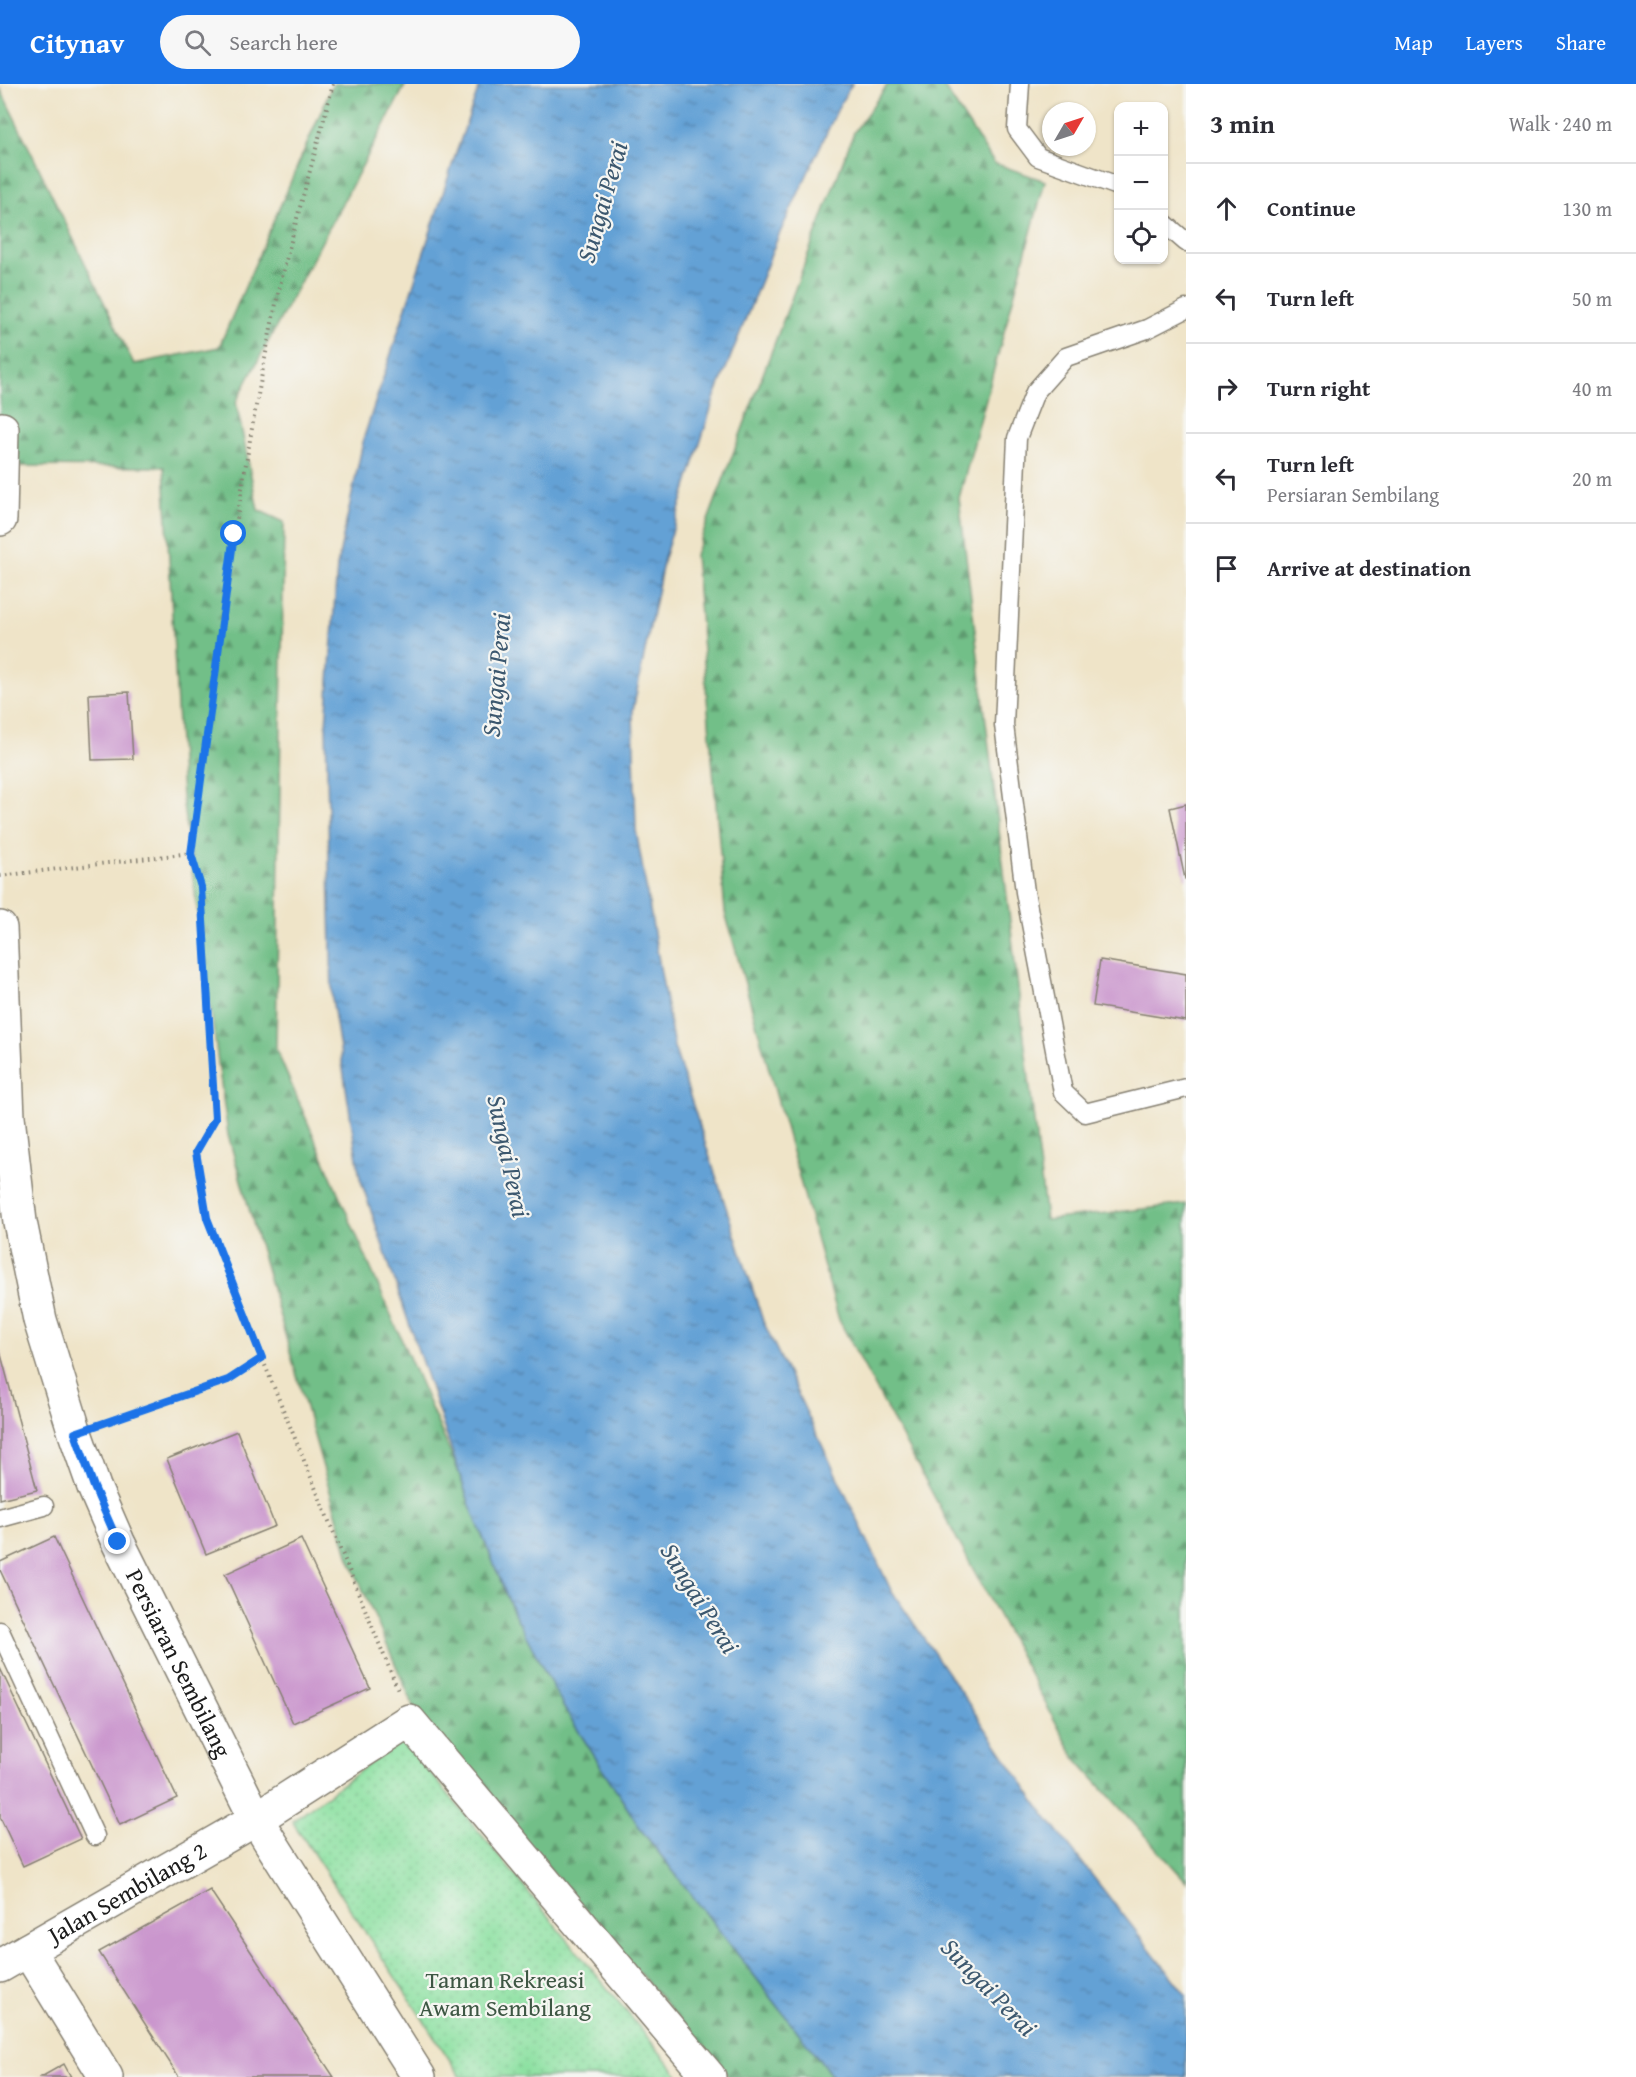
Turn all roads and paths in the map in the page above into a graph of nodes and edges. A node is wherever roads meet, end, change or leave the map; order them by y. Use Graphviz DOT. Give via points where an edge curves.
graph roads {
  1 [pos="333,84"];
  2 [pos="1020,84"];
  3 [pos="1114,184"];
  4 [pos="1168,226"];
  5 [pos="1186,242"];
  6 [pos="1186,309"];
  7 [pos="2,429"];
  8 [pos="0,519"];
  9 [pos="191,854"];
  10 [pos="0,876"];
  11 [pos="0,928"];
  12 [pos="1186,1088"];
  13 [pos="262,1358"];
  14 [pos="75,1433"];
  15 [pos="44,1506"];
  16 [pos="0,1518"];
  17 [pos="0,1631"];
  18 [pos="409,1720"];
  19 [pos="256,1819"];
  20 [pos="95,1836"];
  21 [pos="28,1950"];
  22 [pos="0,1966"];
  23 [pos="106,2077"];
  24 [pos="419,2077"];
  25 [pos="710,2077"];
  1 -- 9 [label="path" via="278,297 254,414"];
  2 -- 3 [label="lane" via="1017,129 1038,157"];
  4 -- 5 [label="lane"];
  6 -- 12 [label="lane" via="1147,329 1066,357 1035,392 1017,438 1004,725 1025,892 1064,1092 1085,1113"];
  7 -- 8 [label="street"];
  9 -- 10 [label="path"];
  9 -- 13 [label="path" via="201,887 215,1119 196,1152 207,1218"];
  11 -- 14 [label="street, Persiaran Sembilang" via="8,1117 20,1222 40,1320"];
  13 -- 14 [label="path" via="228,1380"];
  13 -- 18 [label="path"];
  14 -- 19 [label="street, Persiaran Sembilang" via="118,1542"];
  15 -- 16 [label="lane"];
  17 -- 20 [label="lane"];
  18 -- 19 [label="street, Jalan Sembilang 2"];
  18 -- 25 [label="street"];
  19 -- 21 [label="street, Jalan Sembilang 2"];
  19 -- 24 [label="street, Persiaran Sembilang"];
  21 -- 22 [label="street, Jalan Sembilang 2"];
  21 -- 23 [label="street"];
}
